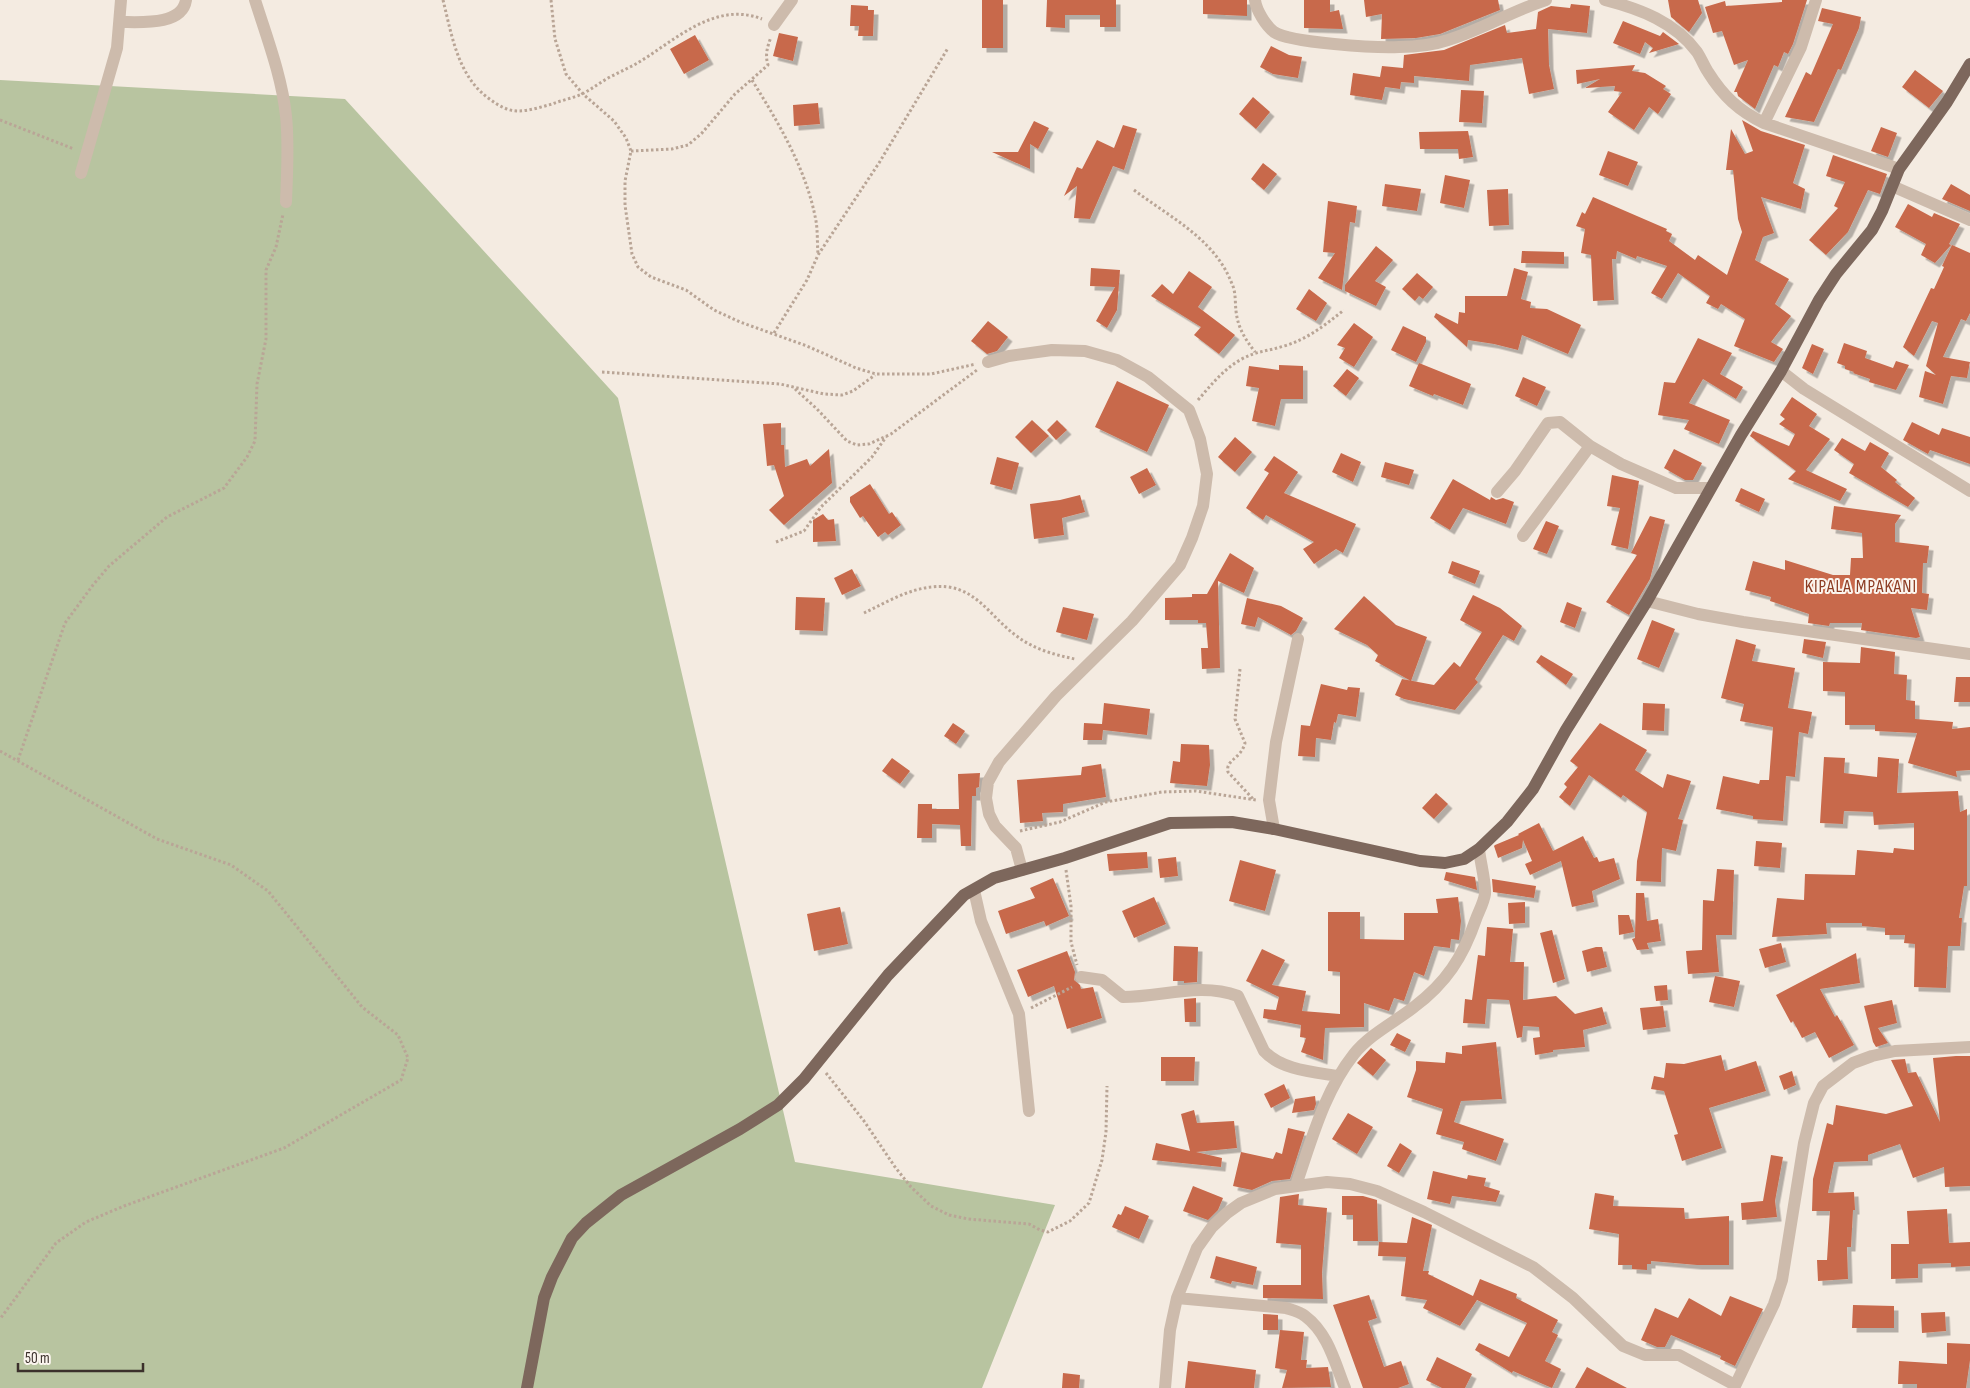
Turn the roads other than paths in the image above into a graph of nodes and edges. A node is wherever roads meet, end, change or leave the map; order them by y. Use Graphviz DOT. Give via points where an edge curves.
graph roads {
  1 [pos="121,0"];
  2 [pos="186,0"];
  3 [pos="255,0"];
  4 [pos="792,0"];
  5 [pos="1255,0"];
  6 [pos="1546,0"];
  7 [pos="1605,0"];
  8 [pos="1816,0"];
  9 [pos="120,22"];
  10 [pos="774,25"];
  11 [pos="1970,64"];
  12 [pos="1764,123"];
  13 [pos="1899,169"];
  14 [pos="82,173"];
  15 [pos="1892,186"];
  16 [pos="286,202"];
  17 [pos="1970,220"];
  18 [pos="988,362"];
  19 [pos="1781,371"];
  20 [pos="1590,446"];
  21 [pos="1710,488"];
  22 [pos="1497,492"];
  23 [pos="1970,492"];
  24 [pos="1524,536"];
  25 [pos="1647,601"];
  26 [pos="1298,638"];
  27 [pos="1970,654"];
  28 [pos="1274,829"];
  29 [pos="1479,849"];
  30 [pos="1022,870"];
  31 [pos="974,890"];
  32 [pos="1081,977"];
  33 [pos="1970,1047"];
  34 [pos="1338,1076"];
  35 [pos="1029,1111"];
  36 [pos="1296,1185"];
  37 [pos="1177,1298"];
  38 [pos="1734,1386"];
  39 [pos="527,1388"];
  40 [pos="1165,1388"];
  41 [pos="1345,1388"];
  1 -- 9 [label="street"];
  2 -- 9 [label="street" via="177,15 166,19"];
  3 -- 16 [label="street" via="279,78 286,115"];
  4 -- 10 [label="street"];
  5 -- 6 [label="street" via="1274,32 1287,37 1400,47 1446,41"];
  7 -- 12 [label="street" via="1646,13 1678,33 1697,53 1720,91 1745,114"];
  8 -- 12 [label="street" via="1801,47"];
  9 -- 14 [label="street" via="117,48"];
  11 -- 13 [label="main road"];
  12 -- 13 [label="street"];
  13 -- 15 [label="main road"];
  15 -- 17 [label="street"];
  15 -- 19 [label="main road" via="1872,230 1818,300"];
  18 -- 30 [label="street" via="1052,350 1085,351 1117,360 1189,410 1207,474 1203,506 1180,565 1132,621 1056,696 999,762 988,782 987,806 995,826 1016,848"];
  19 -- 21 [label="main road"];
  19 -- 23 [label="street" via="1804,389"];
  20 -- 21 [label="street" via="1621,464 1676,488"];
  20 -- 22 [label="street" via="1560,422 1548,423"];
  20 -- 24 [label="street"];
  21 -- 25 [label="main road"];
  25 -- 27 [label="street" via="1743,622"];
  25 -- 29 [label="main road" via="1533,789 1507,822"];
  26 -- 28 [label="street" via="1276,742 1270,800"];
  28 -- 29 [label="main road" via="1444,863 1464,859"];
  28 -- 30 [label="main road" via="1232,822 1170,823"];
  29 -- 34 [label="street" via="1485,893 1467,944 1454,967 1439,986 1370,1038"];
  30 -- 31 [label="main road" via="994,878"];
  31 -- 35 [label="street" via="981,921 1019,1014"];
  31 -- 39 [label="main road" via="947,911 888,975 804,1080 778,1104 740,1129 621,1195 572,1238 544,1298"];
  32 -- 34 [label="street" via="1102,980 1123,997 1208,989 1238,996 1270,1058 1307,1071"];
  33 -- 38 [label="street" via="1895,1051 1872,1056 1854,1063 1824,1086 1814,1104 1804,1143 1782,1280 1774,1304"];
  34 -- 36 [label="street" via="1329,1092"];
  36 -- 37 [label="street" via="1275,1188 1227,1212 1197,1248"];
  36 -- 38 [label="street" via="1350,1184 1377,1191 1424,1212 1533,1267 1573,1298 1623,1346 1645,1355 1679,1355"];
  37 -- 40 [label="street" via="1170,1330"];
  37 -- 41 [label="street" via="1286,1308 1303,1315 1327,1342"];
}
